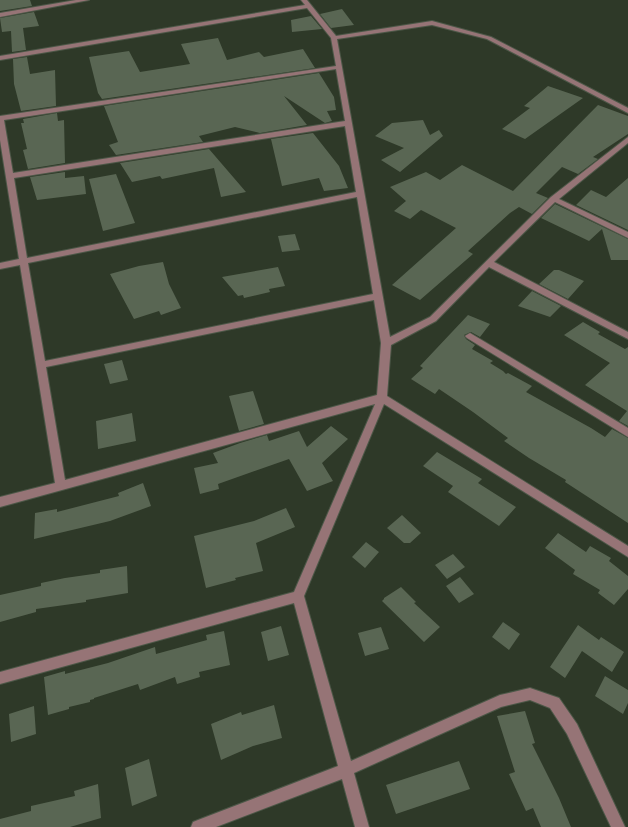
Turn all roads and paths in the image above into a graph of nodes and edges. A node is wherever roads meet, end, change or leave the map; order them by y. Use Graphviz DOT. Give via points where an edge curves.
graph roads {
  1 [pos="86,0"];
  2 [pos="304,0"];
  3 [pos="309,6"];
  4 [pos="0,15"];
  5 [pos="334,38"];
  6 [pos="0,58"];
  7 [pos="339,68"];
  8 [pos="628,111"];
  9 [pos="0,118"];
  10 [pos="348,124"];
  11 [pos="628,139"];
  12 [pos="10,176"];
  13 [pos="360,194"];
  14 [pos="554,198"];
  15 [pos="628,235"];
  16 [pos="24,260"];
  17 [pos="488,263"];
  18 [pos="0,266"];
  19 [pos="378,296"];
  20 [pos="470,336"];
  21 [pos="628,336"];
  22 [pos="386,343"];
  23 [pos="41,365"];
  24 [pos="382,398"];
  25 [pos="628,433"];
  26 [pos="61,486"];
  27 [pos="0,502"];
  28 [pos="628,552"];
  29 [pos="298,596"];
  30 [pos="0,678"];
  31 [pos="346,770"];
  32 [pos="198,827"];
  33 [pos="362,827"];
  34 [pos="618,827"];
  1 -- 4 [label="street"];
  2 -- 3 [label="street"];
  3 -- 5 [label="street"];
  3 -- 6 [label="street"];
  5 -- 7 [label="street"];
  5 -- 8 [label="street" via="432,23 489,38"];
  7 -- 9 [label="street"];
  7 -- 10 [label="street"];
  9 -- 12 [label="street"];
  10 -- 12 [label="street"];
  10 -- 13 [label="street"];
  11 -- 14 [label="street"];
  12 -- 16 [label="street"];
  13 -- 16 [label="street"];
  13 -- 19 [label="street"];
  14 -- 15 [label="street"];
  14 -- 17 [label="street"];
  16 -- 18 [label="street"];
  16 -- 23 [label="street"];
  17 -- 21 [label="street"];
  17 -- 22 [label="street" via="432,319"];
  19 -- 22 [label="street"];
  19 -- 23 [label="street"];
  20 -- 25 [label="street"];
  22 -- 24 [label="street"];
  23 -- 26 [label="street"];
  24 -- 26 [label="street"];
  24 -- 28 [label="street"];
  24 -- 29 [label="street"];
  26 -- 27 [label="street"];
  29 -- 30 [label="street"];
  29 -- 31 [label="street"];
  31 -- 32 [label="street"];
  31 -- 33 [label="street"];
  31 -- 34 [label="street" via="500,701 530,694 554,703 572,729"];
}
